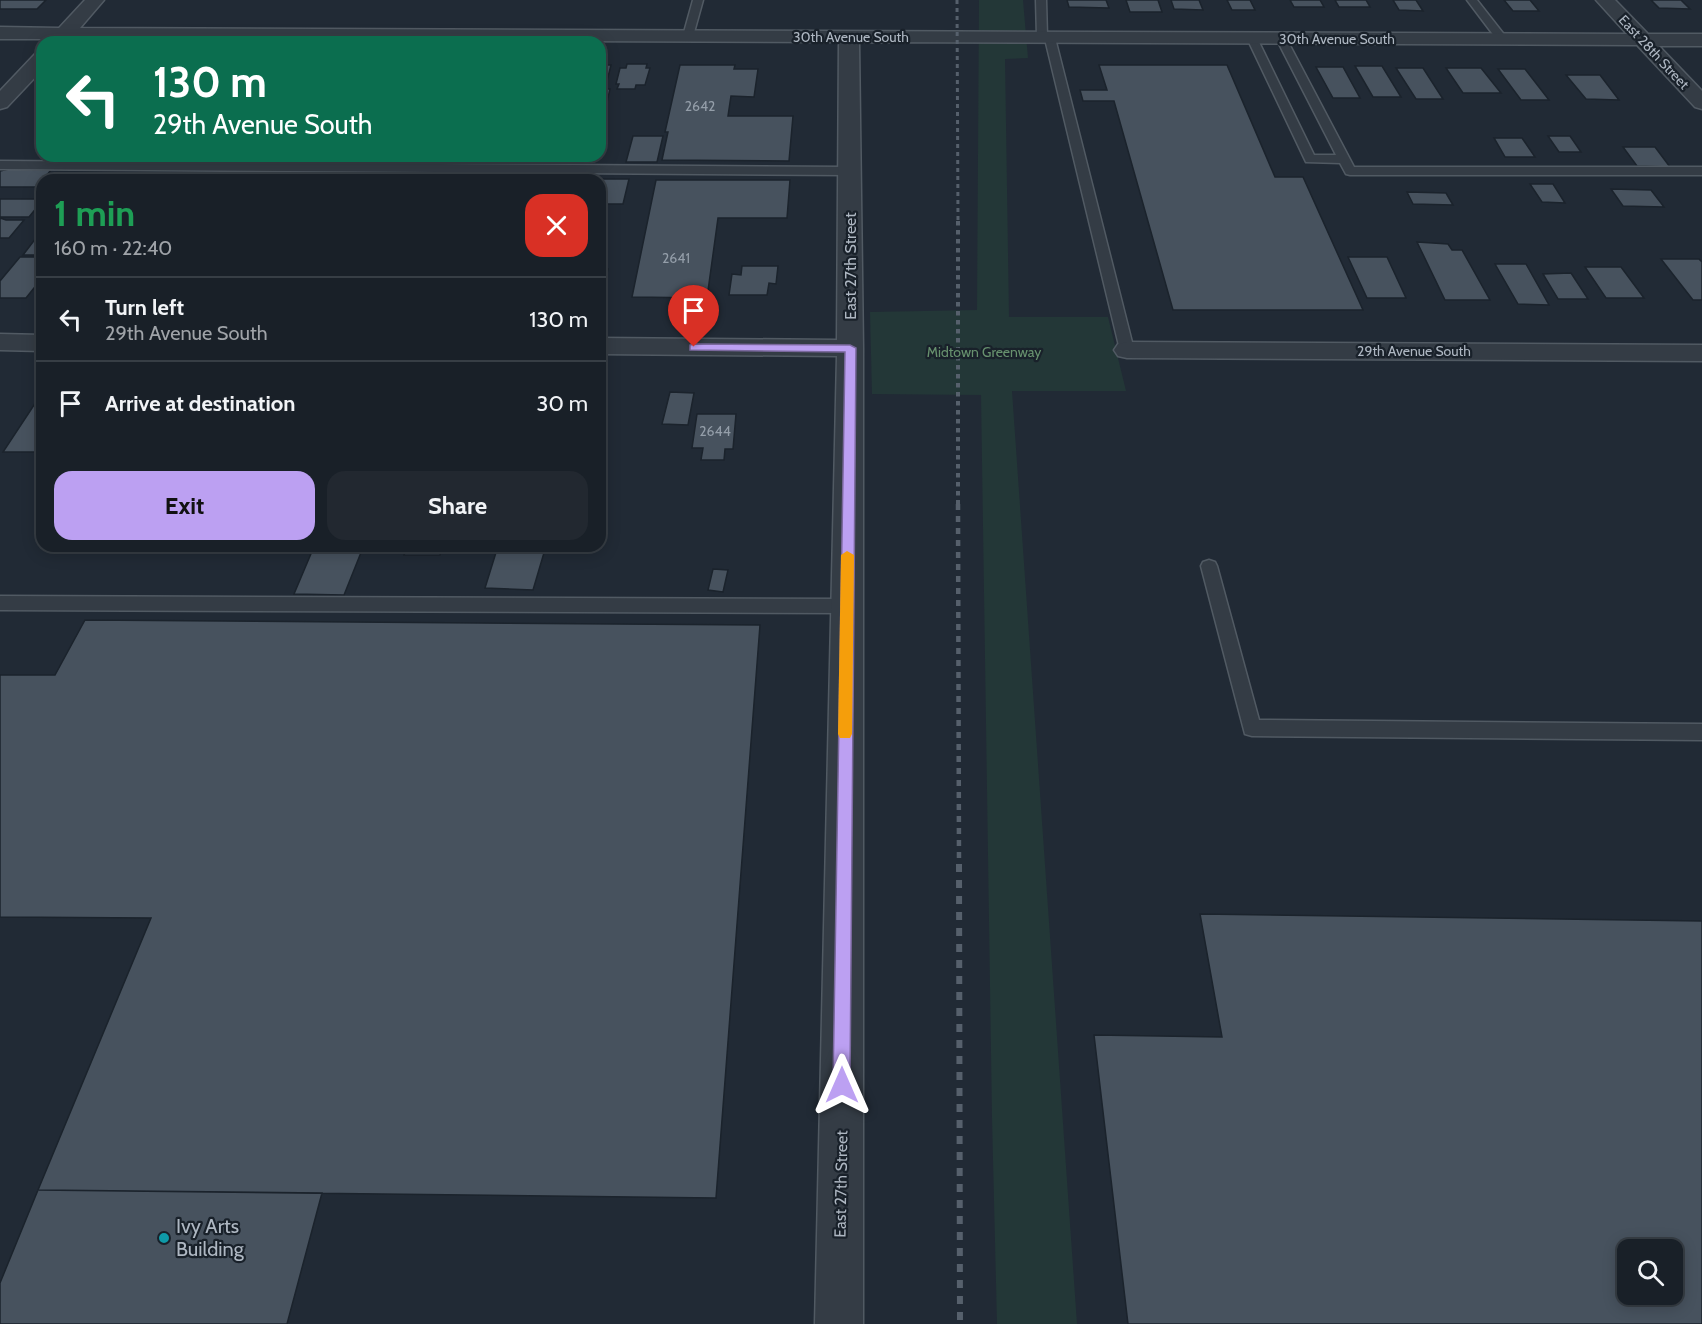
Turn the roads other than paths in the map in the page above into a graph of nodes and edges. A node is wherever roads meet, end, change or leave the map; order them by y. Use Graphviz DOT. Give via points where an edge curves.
graph roads {
  1 [pos="95,0"];
  2 [pos="698,0"];
  3 [pos="1041,0"];
  4 [pos="1472,0"];
  5 [pos="1605,0"];
  6 [pos="0,33"];
  7 [pos="36,36"];
  8 [pos="62,36"];
  9 [pos="606,36"];
  10 [pos="688,36"];
  11 [pos="849,37"];
  12 [pos="1046,37"];
  13 [pos="1252,38"];
  14 [pos="1281,38"];
  15 [pos="1502,39"];
  16 [pos="1642,40"];
  17 [pos="1702,40"];
  18 [pos="36,64"];
  19 [pos="0,103"];
  20 [pos="1702,103"];
  21 [pos="1344,159"];
  22 [pos="0,165"];
  23 [pos="849,171"];
  24 [pos="1702,171"];
  25 [pos="0,342"];
  26 [pos="36,343"];
  27 [pos="606,346"];
  28 [pos="850,348"];
  29 [pos="1127,350"];
  30 [pos="1702,353"];
  31 [pos="1209,566"];
  32 [pos="0,603"];
  33 [pos="847,606"];
  34 [pos="1702,732"];
  35 [pos="839,1324"];
  1 -- 8 [label="street"];
  2 -- 10 [label="lane"];
  3 -- 12 [label="lane"];
  4 -- 15 [label="lane"];
  5 -- 16 [label="street, East 28th Street"];
  6 -- 7 [label="street, 30th Avenue South"];
  9 -- 10 [label="street, 30th Avenue South"];
  10 -- 11 [label="street, 30th Avenue South"];
  11 -- 12 [label="street, 30th Avenue South"];
  11 -- 23 [label="street, East 27th Street"];
  12 -- 13 [label="street, 30th Avenue South"];
  12 -- 29 [label="lane"];
  13 -- 14 [label="street, 30th Avenue South"];
  13 -- 21 [label="lane" via="1310,159"];
  14 -- 15 [label="street, 30th Avenue South"];
  14 -- 21 [label="lane"];
  15 -- 16 [label="street, 30th Avenue South"];
  16 -- 17 [label="street, 30th Avenue South"];
  16 -- 20 [label="street, East 28th Street"];
  18 -- 19 [label="street"];
  21 -- 24 [label="lane" via="1350,171"];
  22 -- 23 [label="lane"];
  23 -- 28 [label="street, East 27th Street"];
  25 -- 26 [label="street"];
  27 -- 28 [label="street"];
  28 -- 33 [label="street, East 27th Street"];
  29 -- 30 [label="street, 29th Avenue South"];
  31 -- 34 [label="lane" via="1252,728"];
  32 -- 33 [label="lane"];
  33 -- 35 [label="street, East 27th Street"];
}
